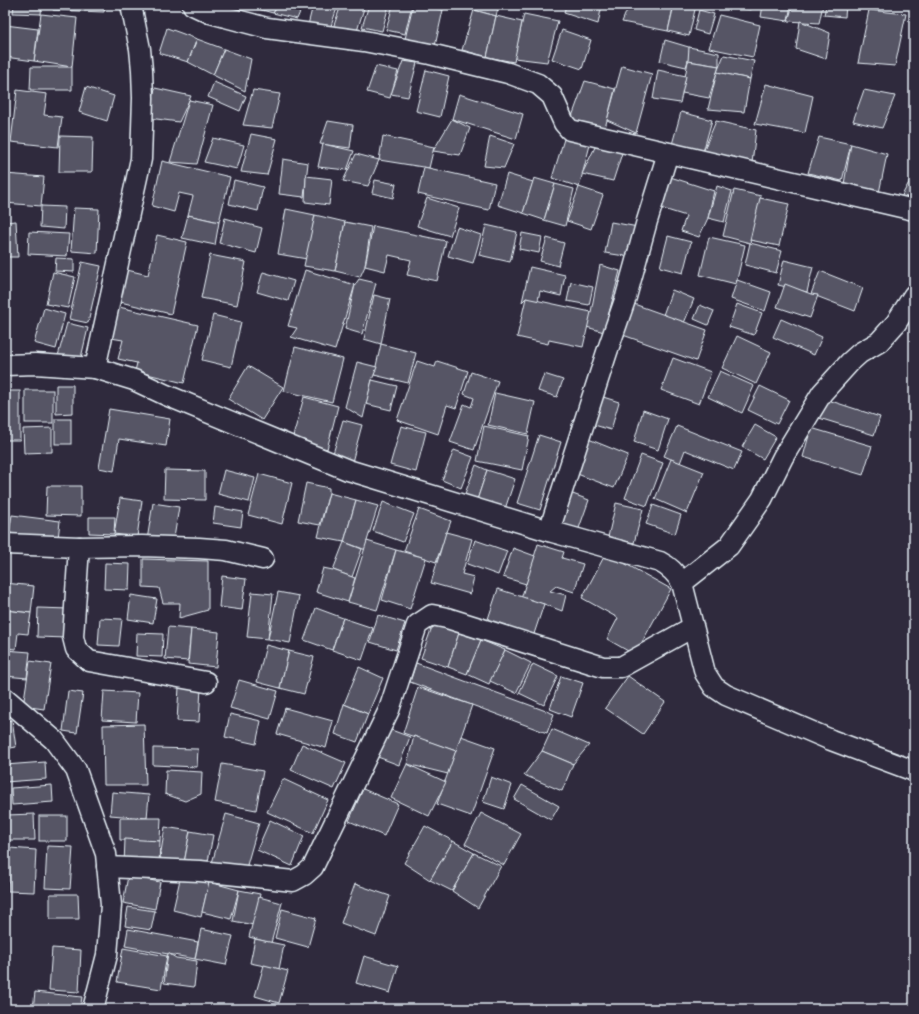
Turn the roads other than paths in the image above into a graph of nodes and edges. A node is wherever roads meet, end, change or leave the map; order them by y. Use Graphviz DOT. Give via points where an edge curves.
graph roads {
  1 [pos="130,5"];
  2 [pos="193,5"];
  3 [pos="668,153"];
  4 [pos="914,210"];
  5 [pos="914,295"];
  6 [pos="5,365"];
  7 [pos="95,368"];
  8 [pos="549,531"];
  9 [pos="5,544"];
  10 [pos="79,547"];
  11 [pos="263,559"];
  12 [pos="682,583"];
  13 [pos="694,627"];
  14 [pos="206,682"];
  15 [pos="5,698"];
  16 [pos="914,771"];
  17 [pos="107,867"];
  18 [pos="93,1009"];
  1 -- 7 [label="street" via="142,70 142,159"];
  2 -- 3 [label="street" via="210,13 267,28 364,41 508,73 538,84 552,96 564,123 570,130"];
  3 -- 4 [label="street"];
  3 -- 8 [label="street" via="626,297"];
  5 -- 12 [label="street" via="896,323 879,342 850,362 822,394 783,457 762,499 729,546"];
  6 -- 7 [label="street"];
  7 -- 8 [label="street" via="134,380 348,470"];
  8 -- 12 [label="street" via="660,562 670,567"];
  9 -- 10 [label="street"];
  10 -- 11 [label="street" via="199,548 226,550"];
  10 -- 14 [label="street" via="73,637 76,649 89,661"];
  12 -- 13 [label="street"];
  13 -- 16 [label="street" via="708,679 726,695 830,740"];
  13 -- 17 [label="street" via="621,667 603,667 432,615 418,625 389,710 313,867 304,875 293,881 200,871"];
  15 -- 17 [label="street" via="54,740 76,770 106,854"];
  17 -- 18 [label="street" via="111,905 107,955"];
}
